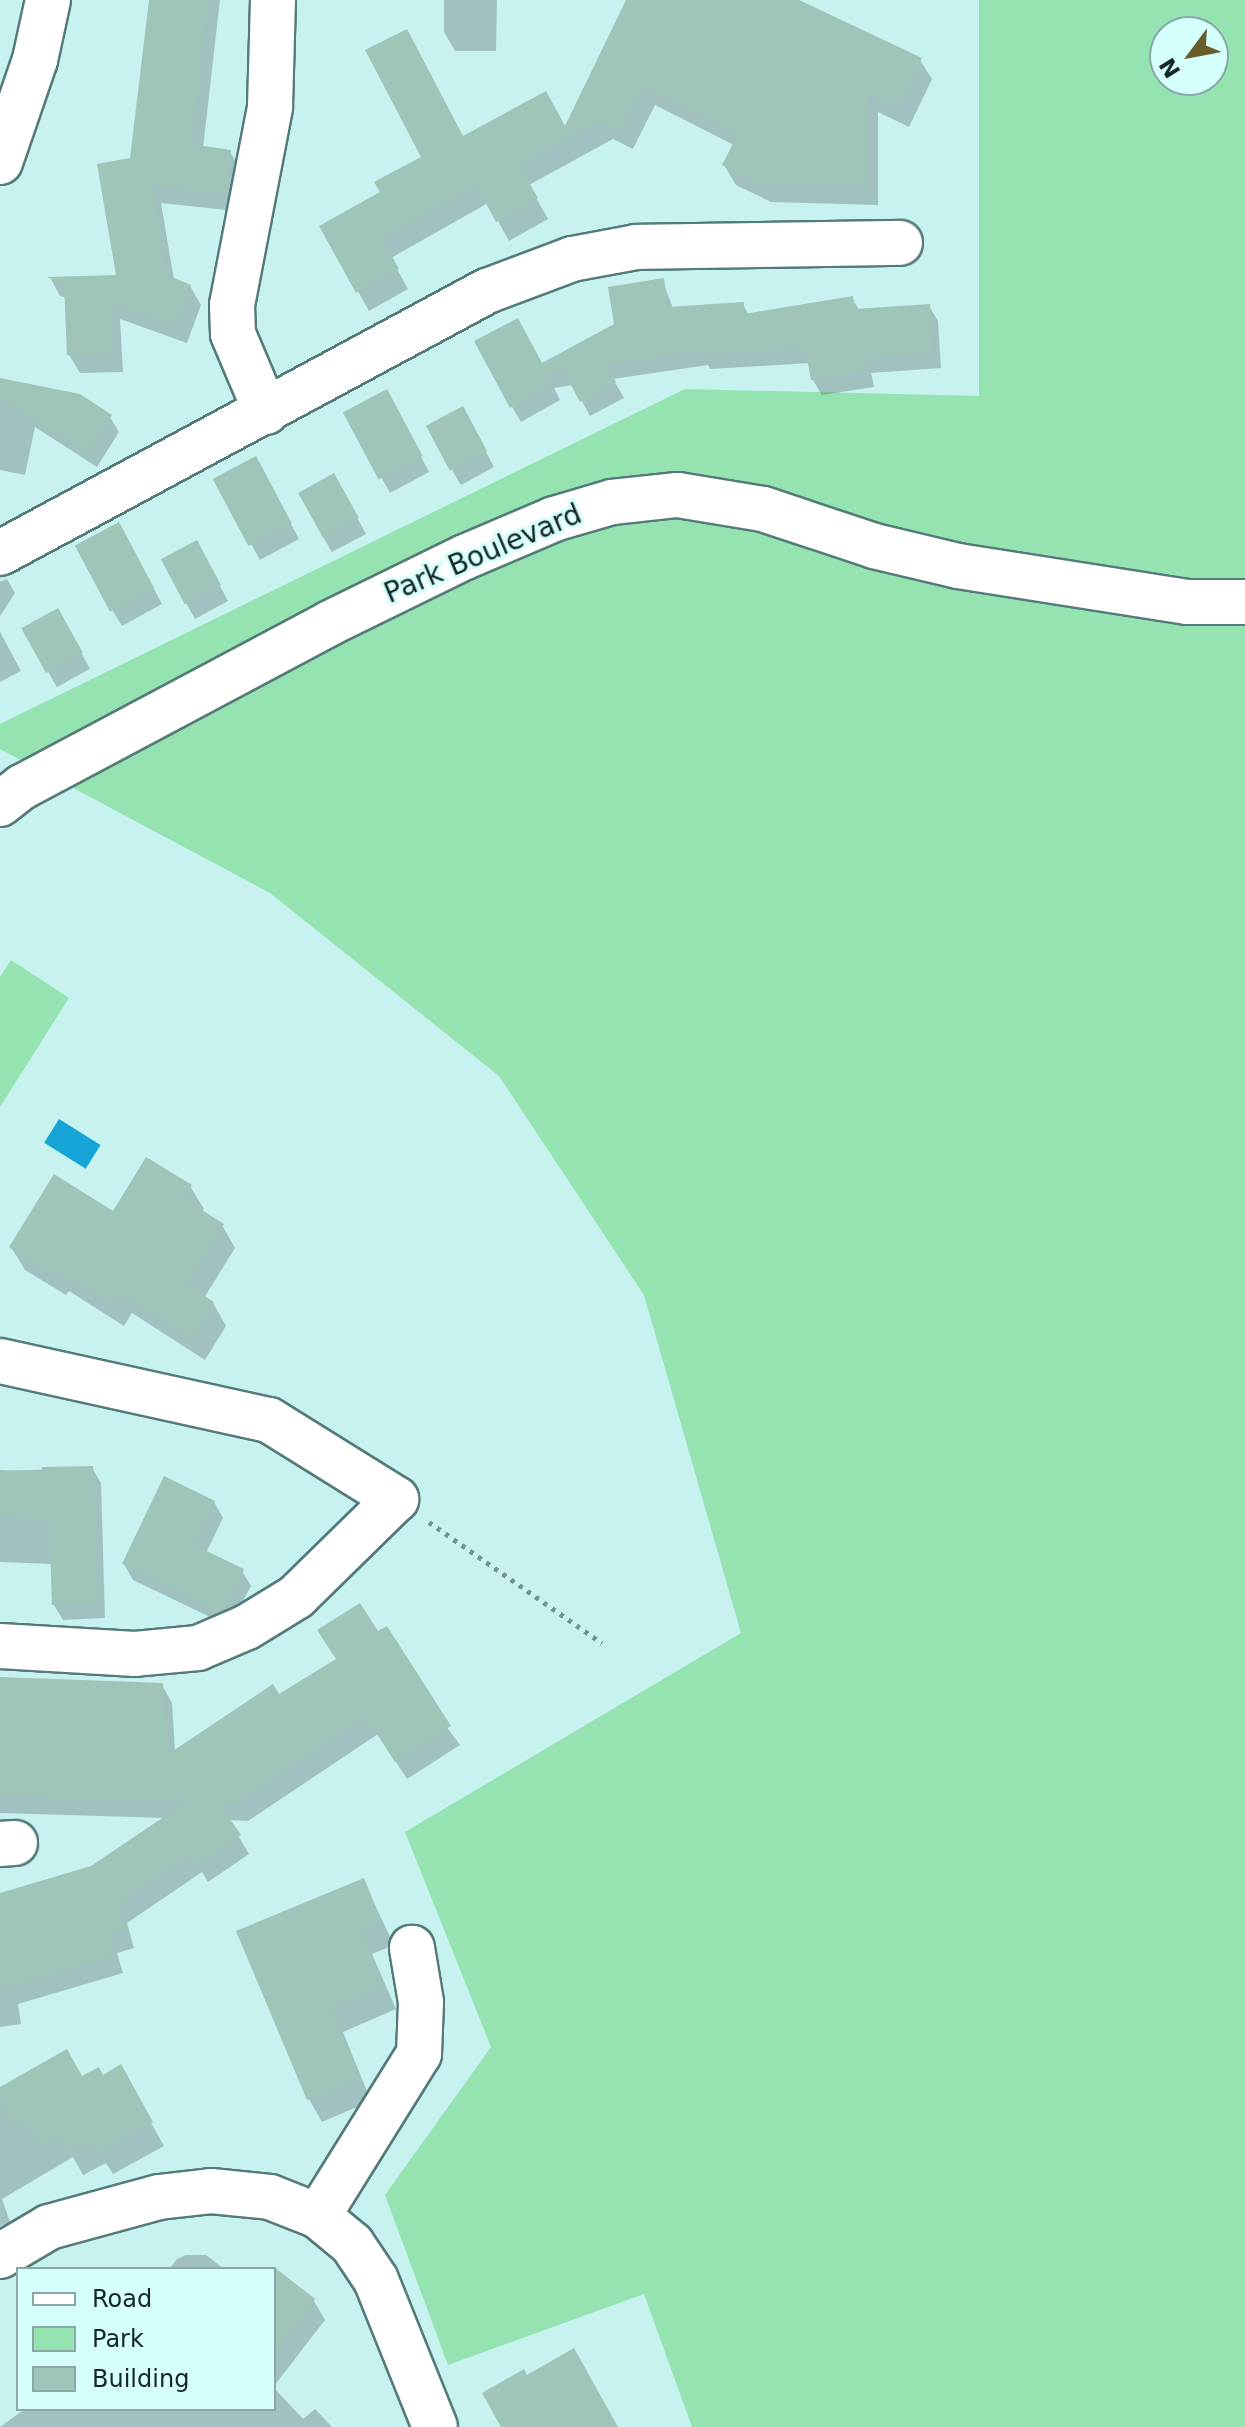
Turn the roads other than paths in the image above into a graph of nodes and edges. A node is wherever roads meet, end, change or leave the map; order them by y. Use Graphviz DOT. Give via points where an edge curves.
graph roads {
  1 [pos="48,0"];
  2 [pos="273,0"];
  3 [pos="0,162"];
  4 [pos="900,243"];
  5 [pos="266,412"];
  6 [pos="0,553"];
  7 [pos="1245,602"];
  8 [pos="0,804"];
  9 [pos="0,1361"];
  10 [pos="0,1646"];
  11 [pos="412,1948"];
  12 [pos="318,2216"];
  13 [pos="0,2256"];
  14 [pos="435,2427"];
  1 -- 3 [label="street" via="35,60"];
  2 -- 5 [label="street" via="270,107 232,305 233,334"];
  4 -- 5 [label="street" via="636,247 572,259 487,291"];
  5 -- 6 [label="street"];
  7 -- 8 [label="street, Park Boulevard" via="1187,602 958,566 874,546 763,509 693,497 612,502 554,519 465,557 330,623 22,787"];
  9 -- 10 [label="street" via="269,1420 396,1499 296,1597 198,1648 135,1654"];
  11 -- 12 [label="street" via="421,2002 419,2054"];
  12 -- 13 [label="street" via="270,2197 211,2191 159,2197 49,2227"];
  12 -- 14 [label="street" via="352,2244 376,2280"];
}
